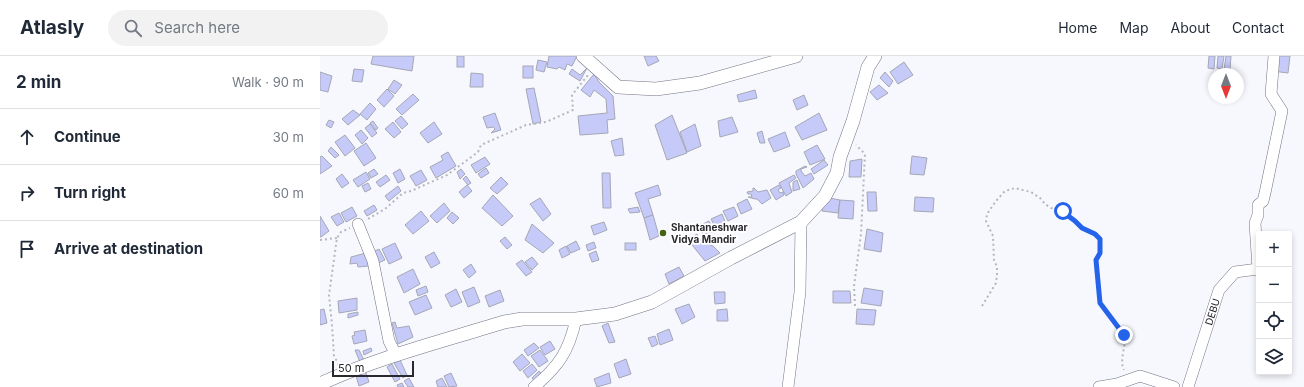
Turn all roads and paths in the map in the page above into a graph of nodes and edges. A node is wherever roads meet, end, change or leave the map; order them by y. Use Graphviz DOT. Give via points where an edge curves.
graph roads {
  1 [pos="583,56"];
  2 [pos="796,56"];
  3 [pos="875,56"];
  4 [pos="1274,56"];
  5 [pos="595,67"];
  6 [pos="854,143"];
  7 [pos="801,222"];
  8 [pos="358,224"];
  9 [pos="337,238"];
  10 [pos="320,240"];
  11 [pos="855,306"];
  12 [pos="982,306"];
  13 [pos="576,319"];
  14 [pos="396,355"];
  15 [pos="344,373"];
  16 [pos="1140,376"];
  17 [pos="320,384"];
  18 [pos="534,387"];
  19 [pos="788,387"];
  20 [pos="1099,387"];
  21 [pos="1174,387"];
  22 [pos="1188,387"];
  1 -- 5 [label="street"];
  2 -- 5 [label="street" via="700,83 656,89 618,87"];
  3 -- 7 [label="street" via="868,67 837,173 826,196"];
  4 -- 22 [label="street, DEBU" via="1271,94 1282,111 1266,193 1258,205 1258,270 1235,272 1219,290"];
  5 -- 8 [label="path" via="572,95 573,110 546,122 526,125 481,145 478,152 447,175 402,193 385,209"];
  6 -- 11 [label="path" via="865,154 861,234 854,286"];
  7 -- 13 [label="street" via="652,302 615,314"];
  7 -- 19 [label="street" via="800,292"];
  8 -- 9 [label="path" via="341,232"];
  8 -- 14 [label="street" via="373,261 389,341"];
  9 -- 10 [label="path"];
  9 -- 15 [label="path" via="329,296 334,356"];
  12 -- 16 [label="path" via="998,275 994,261 993,236 986,221 987,214 1005,191 1015,188 1031,192 1051,208 1063,211 1082,228 1100,239 1100,253 1096,260 1100,303 1124,335 1126,341 1123,370"];
  13 -- 14 [label="street" via="522,319 504,322"];
  13 -- 18 [label="street" via="572,337 557,366"];
  14 -- 15 [label="street"];
  15 -- 17 [label="street"];
  16 -- 20 [label="street"];
  16 -- 21 [label="street"];
}
